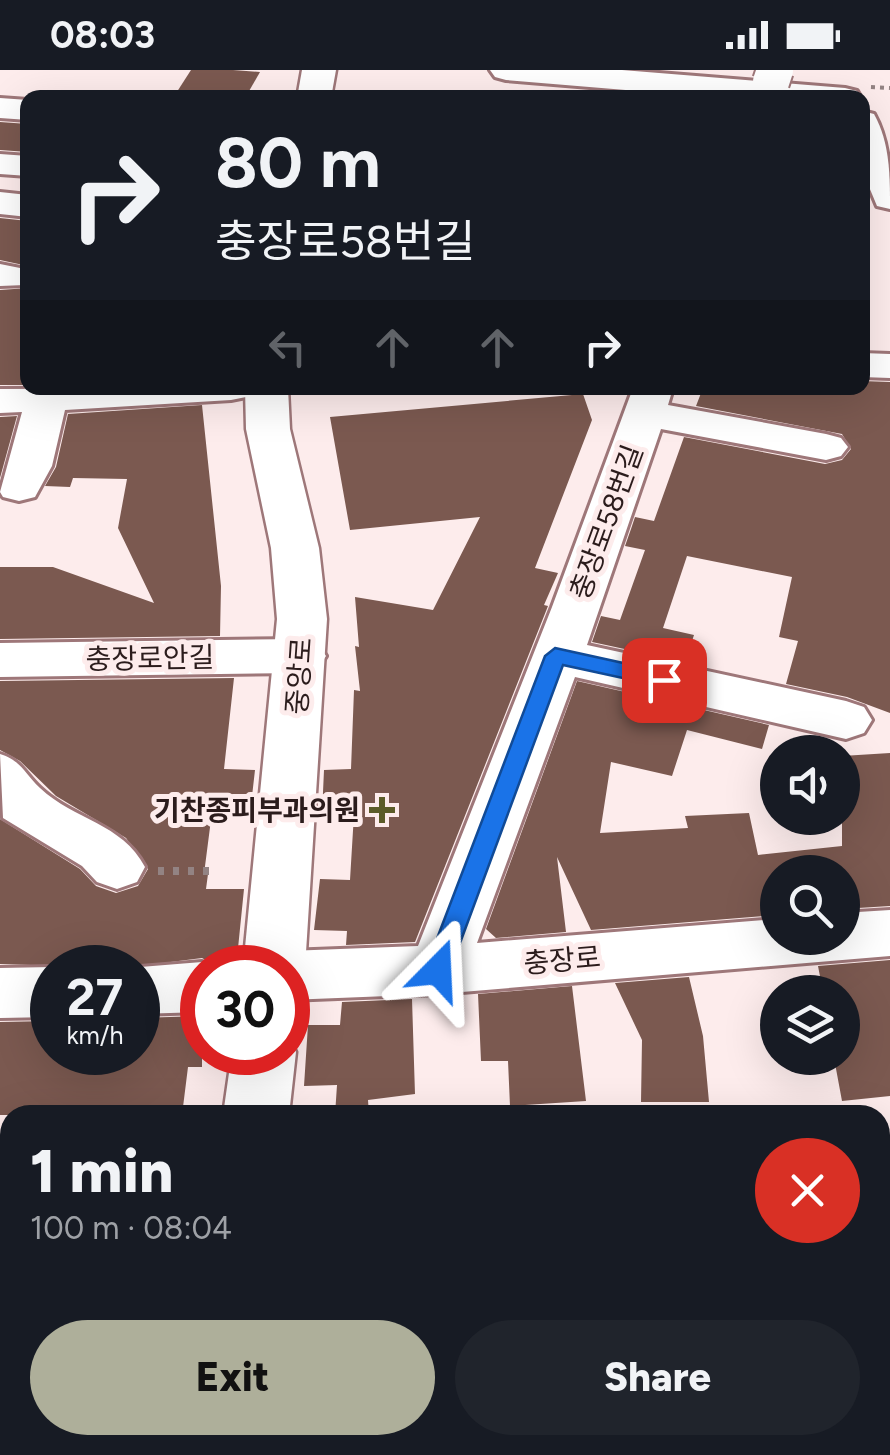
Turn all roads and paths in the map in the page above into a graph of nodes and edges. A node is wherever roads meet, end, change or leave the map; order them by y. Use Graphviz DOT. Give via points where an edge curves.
graph roads {
  1 [pos="506,70"];
  2 [pos="770,85"];
  3 [pos="799,90"];
  4 [pos="870,135"];
  5 [pos="883,157"];
  6 [pos="890,198"];
  7 [pos="102,395"];
  8 [pos="266,395"];
  9 [pos="47,398"];
  10 [pos="649,400"];
  11 [pos="0,401"];
  12 [pos="826,446"];
  13 [pos="20,487"];
  14 [pos="301,656"];
  15 [pos="555,656"];
  16 [pos="0,660"];
  17 [pos="846,720"];
  18 [pos="0,774"];
  19 [pos="117,867"];
  20 [pos="890,933"];
  21 [pos="860,935"];
  22 [pos="760,944"];
  23 [pos="276,945"];
  24 [pos="438,970"];
  25 [pos="310,975"];
  26 [pos="30,993"];
  27 [pos="0,994"];
  28 [pos="261,1075"];
  29 [pos="257,1105"];
  1 -- 2 [label="street"];
  2 -- 3 [label="street"];
  4 -- 5 [label="street"];
  5 -- 6 [label="street"];
  7 -- 9 [label="street"];
  8 -- 14 [label="main road, 중앙로" via="299,578"];
  9 -- 11 [label="street"];
  9 -- 13 [label="street"];
  10 -- 12 [label="street"];
  10 -- 15 [label="street, 충장로58번길" via="612,516"];
  14 -- 16 [label="street, 충장로안길"];
  14 -- 23 [label="main road, 중앙로"];
  15 -- 17 [label="street"];
  15 -- 24 [label="street, 충장로58번길"];
  18 -- 19 [label="street" via="22,804 102,851"];
  20 -- 21 [label="street, 충장로"];
  22 -- 24 [label="street, 충장로"];
  24 -- 25 [label="street, 충장로"];
  26 -- 27 [label="street"];
  28 -- 29 [label="main road"];
}
